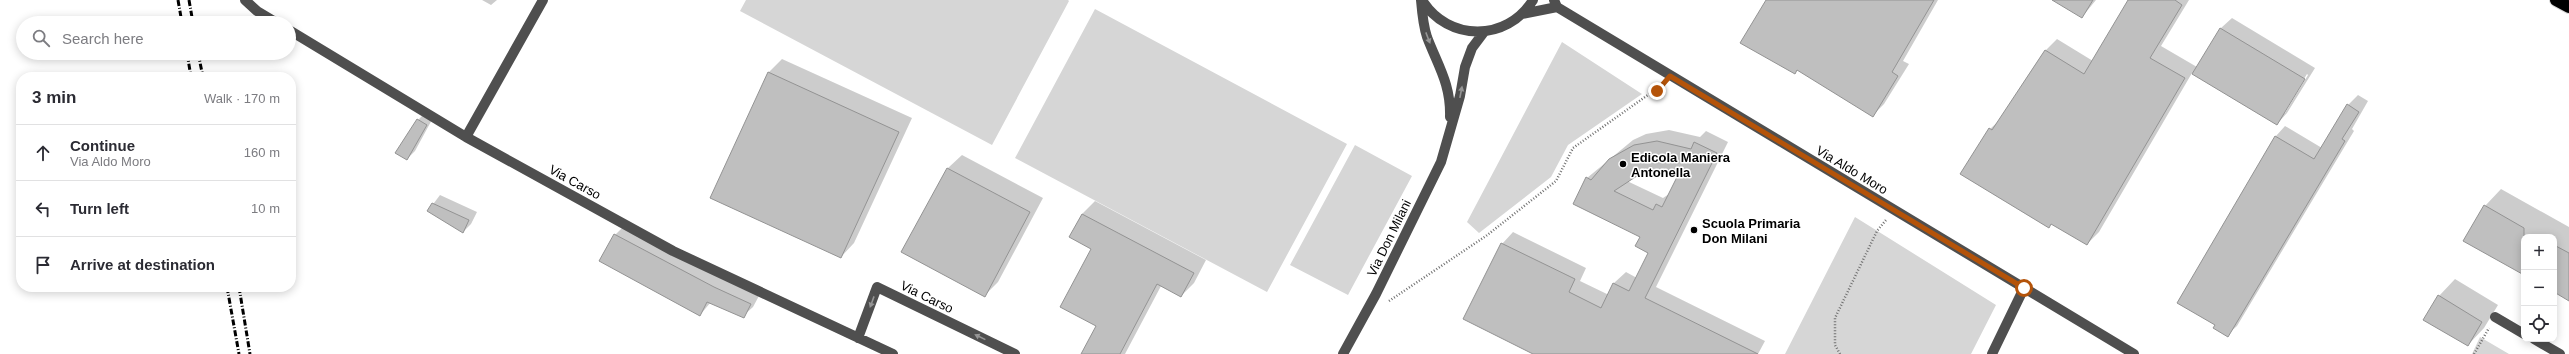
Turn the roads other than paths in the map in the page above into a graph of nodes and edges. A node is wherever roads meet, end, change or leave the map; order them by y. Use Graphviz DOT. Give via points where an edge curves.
graph roads {
  1 [pos="245,0"];
  2 [pos="543,0"];
  3 [pos="1421,0"];
  4 [pos="1533,0"];
  5 [pos="2556,0"];
  6 [pos="1556,3"];
  7 [pos="2569,7"];
  8 [pos="1522,14"];
  9 [pos="265,16"];
  10 [pos="1484,32"];
  11 [pos="296,34"];
  12 [pos="1450,129"];
  13 [pos="466,137"];
  14 [pos="2024,288"];
  15 [pos="2495,317"];
  16 [pos="2521,332"];
  17 [pos="858,338"];
  18 [pos="2539,342"];
  19 [pos="893,354"];
  20 [pos="1015,354"];
  21 [pos="1343,354"];
  22 [pos="1992,354"];
  23 [pos="2134,354"];
  24 [pos="2560,354"];
  1 -- 9 [label="street"];
  2 -- 13 [label="street"];
  3 -- 10 [label="street" via="1432,14 1447,25 1465,31"];
  3 -- 12 [label="street, Via Don Milani, one-way" via="1427,37 1442,68 1451,98"];
  4 -- 8 [label="street"];
  5 -- 7 [label="highway"];
  6 -- 8 [label="street, Via Aldo Moro"];
  6 -- 14 [label="street, Via Aldo Moro" via="1670,76"];
  8 -- 10 [label="street" via="1502,27"];
  12 -- 10 [label="street, Via Don Milani, one-way" via="1470,54"];
  11 -- 13 [label="street, Via Carso"];
  12 -- 21 [label="street, Via Don Milani" via="1441,162 1376,294"];
  13 -- 17 [label="street, Via Carso" via="673,251"];
  14 -- 22 [label="street"];
  14 -- 23 [label="street, Via Aldo Moro"];
  15 -- 16 [label="street"];
  17 -- 19 [label="street, Via Carso"];
  20 -- 17 [label="street, Via Carso, one-way" via="877,287"];
  18 -- 24 [label="street"];
}
